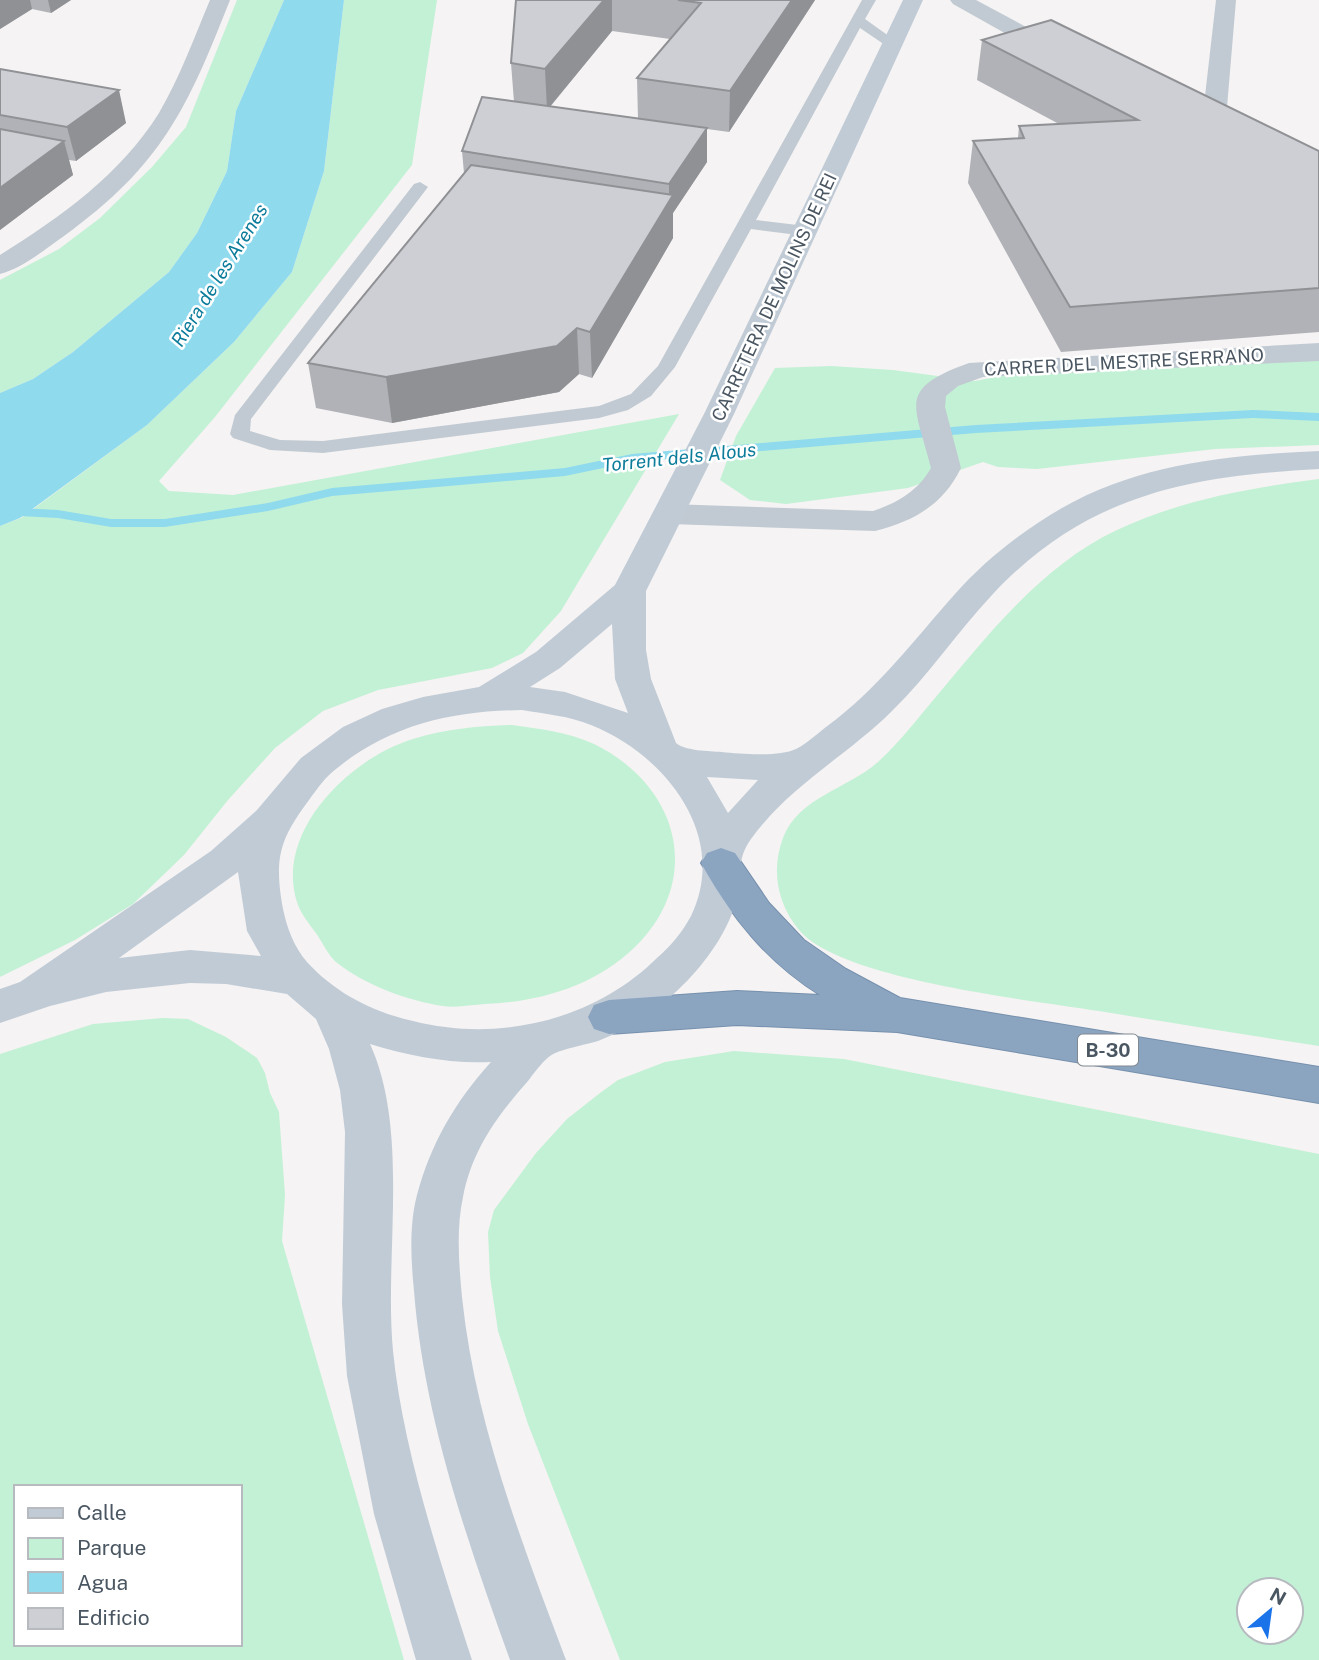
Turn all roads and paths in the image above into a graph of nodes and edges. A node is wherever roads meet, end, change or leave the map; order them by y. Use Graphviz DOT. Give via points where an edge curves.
graph roads {
  1 [pos="220,0"];
  2 [pos="869,0"];
  3 [pos="913,0"];
  4 [pos="960,0"];
  5 [pos="1226,0"];
  6 [pos="857,20"];
  7 [pos="893,44"];
  8 [pos="1083,66"];
  9 [pos="1189,119"];
  10 [pos="1213,131"];
  11 [pos="1239,143"];
  12 [pos="420,187"];
  13 [pos="745,223"];
  14 [pos="806,231"];
  15 [pos="0,266"];
  16 [pos="1319,352"];
  17 [pos="1319,460"];
  18 [pos="670,514"];
  19 [pos="629,591"];
  20 [pos="487,698"];
  21 [pos="664,752"];
  22 [pos="810,759"];
  23 [pos="273,818"];
  24 [pos="721,858"];
  25 [pos="296,979"];
  26 [pos="17,999"];
  27 [pos="333,1009"];
  28 [pos="897,1015"];
  29 [pos="609,1017"];
  30 [pos="538,1041"];
  31 [pos="1319,1085"];
  32 [pos="444,1660"];
  33 [pos="538,1660"];
  1 -- 15 [label="street" via="181,92 153,138 79,215"];
  2 -- 6 [label="lane"];
  3 -- 7 [label="main road, CARRETERA DE MOLINS DE REI"];
  4 -- 8 [label="street"];
  5 -- 10 [label="street"];
  6 -- 7 [label="lane"];
  6 -- 13 [label="lane"];
  7 -- 14 [label="main road, CARRETERA DE MOLINS DE REI"];
  9 -- 10 [label="street"];
  10 -- 11 [label="street"];
  12 -- 13 [label="lane" via="242,419 240,434 279,447 323,447 599,412 630,404 650,389 666,367"];
  13 -- 14 [label="lane"];
  14 -- 18 [label="main road, CARRETERA DE MOLINS DE REI"];
  16 -- 18 [label="street, CARRER DEL MESTRE SERRANO" via="979,369 948,380 932,393 930,407 946,468 931,494 897,514 875,521"];
  17 -- 22 [label="main road" via="1228,465 1173,474 1093,503 1001,567 879,704"];
  18 -- 19 [label="main road, CARRETERA DE MOLINS DE REI"];
  19 -- 20 [label="main road, CARRETERA DE MOLINS DE REI" via="548,660"];
  19 -- 21 [label="main road, CARRETERA DE MOLINS DE REI" via="634,679"];
  20 -- 21 [label="main road" via="519,698 578,709 631,729"];
  20 -- 23 [label="main road" via="402,715 345,743 298,784"];
  21 -- 22 [label="main road" via="719,767 775,767"];
  21 -- 24 [label="main road" via="702,797"];
  22 -- 24 [label="main road" via="767,793"];
  23 -- 25 [label="main road" via="257,876 262,917 274,947"];
  23 -- 26 [label="main road" via="218,866"];
  24 -- 28 [label="highway, B-30" via="742,900 804,965"];
  24 -- 29 [label="main road" via="721,888 700,940 640,998"];
  25 -- 26 [label="main road" via="246,970 181,967 141,971"];
  25 -- 27 [label="main road"];
  27 -- 30 [label="main road" via="416,1040 491,1046"];
  27 -- 32 [label="main road" via="347,1034 366,1100 371,1155 368,1348 376,1399 408,1548"];
  28 -- 29 [label="highway, B-30" via="737,1008"];
  28 -- 31 [label="highway, B-30"];
  29 -- 30 [label="main road"];
  30 -- 33 [label="main road" via="500,1083 455,1145 442,1188 435,1262 448,1369 464,1439"];
}
